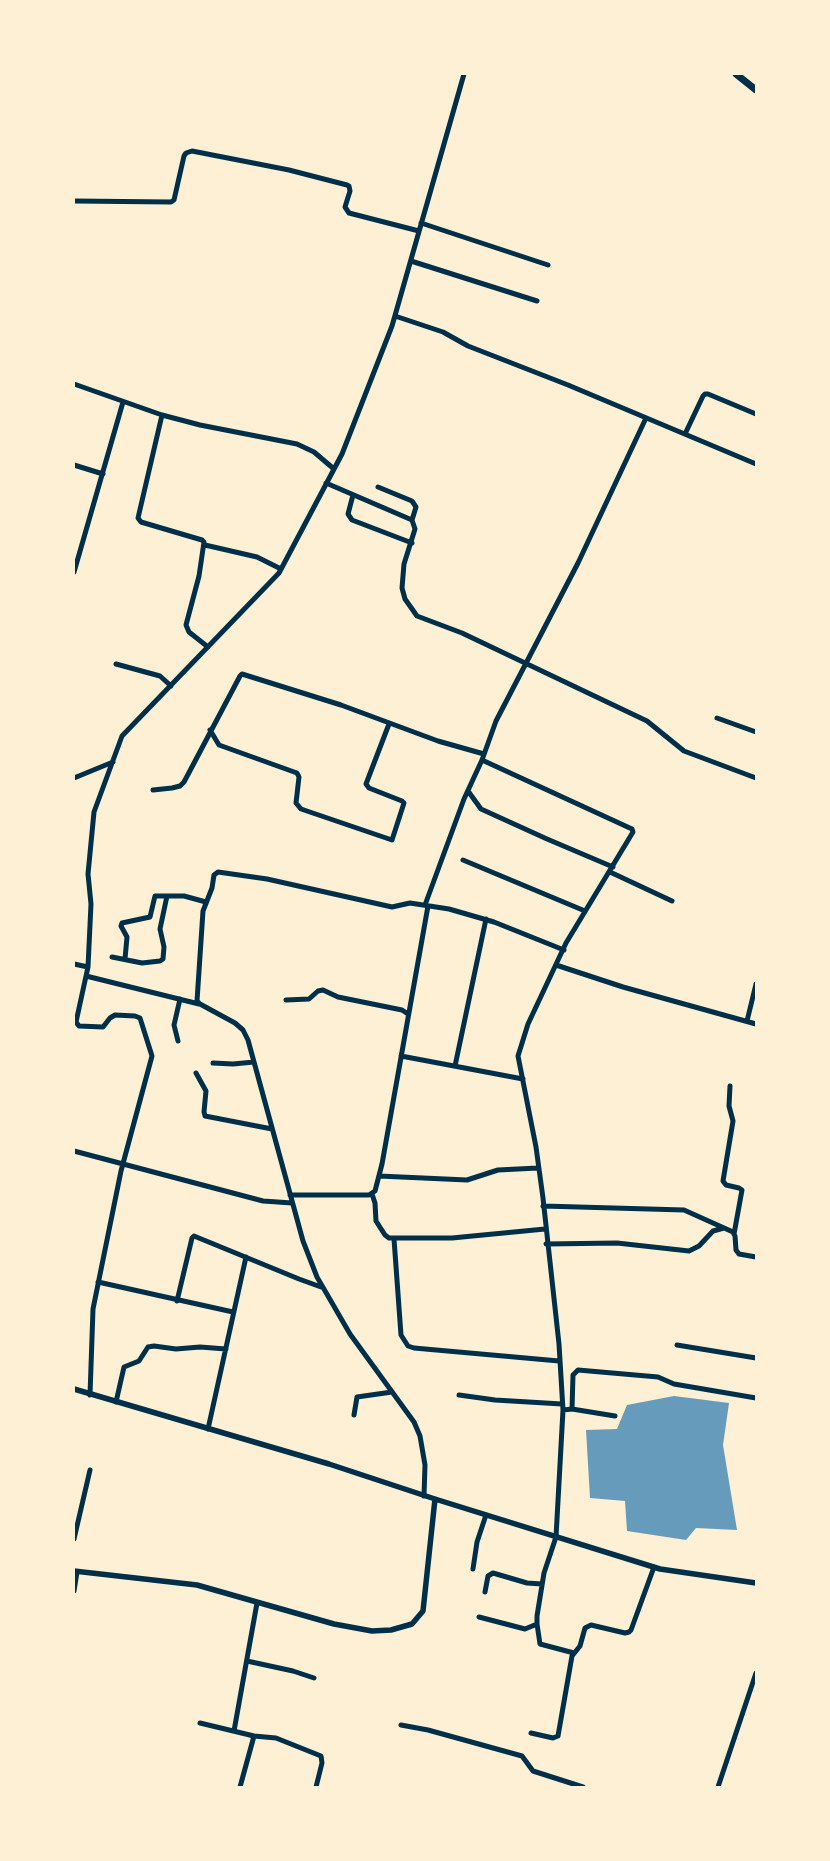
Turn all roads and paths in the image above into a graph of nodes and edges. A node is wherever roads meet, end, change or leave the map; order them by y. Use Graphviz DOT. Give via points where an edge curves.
graph roads {
  1 [pos="464,74"];
  2 [pos="736,74"];
  3 [pos="756,90"];
  4 [pos="74,201"];
  5 [pos="421,223"];
  6 [pos="419,231"];
  7 [pos="411,261"];
  8 [pos="548,265"];
  9 [pos="537,301"];
  10 [pos="395,316"];
  11 [pos="74,384"];
  12 [pos="123,402"];
  13 [pos="756,414"];
  14 [pos="162,415"];
  15 [pos="646,418"];
  16 [pos="685,434"];
  17 [pos="756,464"];
  18 [pos="74,465"];
  19 [pos="334,469"];
  20 [pos="103,474"];
  21 [pos="326,483"];
  22 [pos="378,487"];
  23 [pos="353,494"];
  24 [pos="412,520"];
  25 [pos="412,543"];
  26 [pos="204,545"];
  27 [pos="281,569"];
  28 [pos="74,572"];
  29 [pos="208,647"];
  30 [pos="527,663"];
  31 [pos="116,664"];
  32 [pos="171,686"];
  33 [pos="716,718"];
  34 [pos="389,724"];
  35 [pos="210,730"];
  36 [pos="756,732"];
  37 [pos="484,754"];
  38 [pos="482,760"];
  39 [pos="113,762"];
  40 [pos="74,778"];
  41 [pos="756,778"];
  42 [pos="153,790"];
  43 [pos="468,791"];
  44 [pos="463,860"];
  45 [pos="613,866"];
  46 [pos="610,872"];
  47 [pos="167,896"];
  48 [pos="672,901"];
  49 [pos="206,902"];
  50 [pos="426,905"];
  51 [pos="585,911"];
  52 [pos="486,919"];
  53 [pos="564,950"];
  54 [pos="112,957"];
  55 [pos="125,959"];
  56 [pos="74,964"];
  57 [pos="556,965"];
  58 [pos="88,967"];
  59 [pos="86,976"];
  60 [pos="756,984"];
  61 [pos="180,999"];
  62 [pos="286,1000"];
  63 [pos="200,1004"];
  64 [pos="408,1014"];
  65 [pos="748,1021"];
  66 [pos="756,1024"];
  67 [pos="178,1041"];
  68 [pos="401,1056"];
  69 [pos="254,1062"];
  70 [pos="213,1063"];
  71 [pos="455,1066"];
  72 [pos="196,1074"];
  73 [pos="523,1079"];
  74 [pos="730,1086"];
  75 [pos="272,1129"];
  76 [pos="74,1150"];
  77 [pos="123,1164"];
  78 [pos="538,1168"];
  79 [pos="379,1176"];
  80 [pos="372,1194"];
  81 [pos="290,1195"];
  82 [pos="292,1204"];
  83 [pos="543,1206"];
  84 [pos="724,1228"];
  85 [pos="545,1229"];
  86 [pos="734,1234"];
  87 [pos="394,1239"];
  88 [pos="546,1244"];
  89 [pos="246,1257"];
  90 [pos="756,1257"];
  91 [pos="98,1282"];
  92 [pos="321,1287"];
  93 [pos="177,1301"];
  94 [pos="233,1312"];
  95 [pos="678,1345"];
  96 [pos="226,1349"];
  97 [pos="756,1358"];
  98 [pos="559,1361"];
  99 [pos="74,1390"];
  100 [pos="392,1392"];
  101 [pos="90,1395"];
  102 [pos="459,1395"];
  103 [pos="756,1398"];
  104 [pos="116,1402"];
  105 [pos="562,1407"];
  106 [pos="572,1409"];
  107 [pos="354,1415"];
  108 [pos="615,1416"];
  109 [pos="208,1429"];
  110 [pos="90,1470"];
  111 [pos="424,1496"];
  112 [pos="434,1499"];
  113 [pos="486,1515"];
  114 [pos="556,1537"];
  115 [pos="74,1539"];
  116 [pos="654,1567"];
  117 [pos="473,1569"];
  118 [pos="75,1572"];
  119 [pos="756,1583"];
  120 [pos="542,1584"];
  121 [pos="74,1592"];
  122 [pos="485,1592"];
  123 [pos="257,1603"];
  124 [pos="479,1617"];
  125 [pos="537,1624"];
  126 [pos="574,1653"];
  127 [pos="247,1661"];
  128 [pos="756,1673"];
  129 [pos="314,1678"];
  130 [pos="200,1723"];
  131 [pos="400,1725"];
  132 [pos="234,1731"];
  133 [pos="531,1732"];
  134 [pos="254,1736"];
  135 [pos="240,1787"];
  136 [pos="316,1787"];
  137 [pos="582,1787"];
  138 [pos="718,1787"];
  1 -- 5 [label="street"];
  2 -- 3 [label="main road"];
  4 -- 6 [label="street" via="173,202 184,156 192,151 347,185 350,191 345,207 349,213"];
  5 -- 6 [label="street"];
  5 -- 8 [label="street"];
  6 -- 7 [label="street"];
  7 -- 9 [label="street"];
  7 -- 10 [label="street"];
  10 -- 15 [label="street" via="450,334 468,346"];
  10 -- 19 [label="street"];
  11 -- 12 [label="street"];
  12 -- 14 [label="street"];
  12 -- 20 [label="street"];
  13 -- 16 [label="street" via="705,394"];
  14 -- 19 [label="street" via="297,444 314,452"];
  14 -- 26 [label="street" via="138,518 141,522 202,540"];
  15 -- 16 [label="street"];
  15 -- 30 [label="street"];
  16 -- 17 [label="street"];
  18 -- 20 [label="street"];
  19 -- 21 [label="street"];
  20 -- 28 [label="street"];
  21 -- 23 [label="street"];
  21 -- 27 [label="street"];
  22 -- 24 [label="street" via="412,501 416,507"];
  23 -- 24 [label="street"];
  23 -- 25 [label="street" via="348,514 352,520"];
  24 -- 25 [label="street" via="415,529"];
  25 -- 30 [label="street" via="404,564 402,588 417,616"];
  26 -- 27 [label="street" via="257,557"];
  26 -- 29 [label="street" via="186,625 189,632"];
  27 -- 29 [label="street"];
  29 -- 32 [label="street"];
  30 -- 37 [label="street" via="500,713"];
  30 -- 41 [label="street" via="647,721 684,751"];
  31 -- 32 [label="street" via="160,676"];
  32 -- 39 [label="street" via="122,736"];
  33 -- 36 [label="street"];
  34 -- 35 [label="street" via="341,704 242,674"];
  34 -- 35 [label="street" via="366,784 368,788 404,803 392,840 301,810 296,803 297,773 219,745"];
  34 -- 37 [label="street"];
  35 -- 42 [label="street" via="184,782 180,786"];
  37 -- 38 [label="street"];
  38 -- 43 [label="street"];
  38 -- 45 [label="street" via="632,829 632,836"];
  39 -- 40 [label="street"];
  39 -- 58 [label="street" via="94,812 88,874 91,904"];
  43 -- 45 [label="street" via="481,809"];
  43 -- 50 [label="street"];
  44 -- 51 [label="street"];
  45 -- 46 [label="street"];
  46 -- 48 [label="street"];
  46 -- 51 [label="street"];
  47 -- 49 [label="street" via="184,896"];
  47 -- 55 [label="street" via="155,896 152,915 148,919 122,923 127,937"];
  47 -- 55 [label="street" via="160,930 164,947 162,959 150,963"];
  49 -- 50 [label="street" via="214,875 218,872 268,879 392,907 410,903"];
  49 -- 63 [label="street" via="201,918 197,998"];
  50 -- 52 [label="street"];
  50 -- 64 [label="street"];
  51 -- 53 [label="street"];
  52 -- 53 [label="street"];
  52 -- 71 [label="street"];
  53 -- 57 [label="street"];
  54 -- 55 [label="street"];
  56 -- 58 [label="street"];
  57 -- 65 [label="street"];
  57 -- 73 [label="street" via="520,1049"];
  58 -- 59 [label="street"];
  59 -- 61 [label="street"];
  59 -- 77 [label="street" via="77,1025 103,1027 115,1015 140,1018 152,1056"];
  60 -- 65 [label="street"];
  61 -- 63 [label="street"];
  61 -- 67 [label="street" via="174,1026"];
  62 -- 64 [label="street" via="308,999 318,990 323,990 338,997"];
  63 -- 69 [label="street" via="243,1030"];
  64 -- 68 [label="street"];
  65 -- 66 [label="street"];
  68 -- 71 [label="street"];
  68 -- 79 [label="street"];
  69 -- 70 [label="street"];
  69 -- 75 [label="street"];
  71 -- 73 [label="street"];
  72 -- 75 [label="street" via="206,1092 205,1116"];
  73 -- 78 [label="street"];
  74 -- 86 [label="street" via="732,1121 723,1181 742,1190"];
  75 -- 81 [label="street"];
  76 -- 77 [label="street"];
  77 -- 82 [label="street" via="263,1201"];
  77 -- 91 [label="street"];
  78 -- 79 [label="street" via="498,1170 467,1180"];
  78 -- 83 [label="street"];
  79 -- 80 [label="street"];
  80 -- 81 [label="street"];
  80 -- 87 [label="street" via="377,1224 385,1235"];
  81 -- 82 [label="street"];
  82 -- 92 [label="street"];
  83 -- 84 [label="street" via="684,1210"];
  83 -- 85 [label="street"];
  84 -- 86 [label="street"];
  84 -- 88 [label="street" via="710,1232 699,1246 689,1251 617,1243"];
  85 -- 87 [label="street" via="452,1238"];
  85 -- 88 [label="street"];
  86 -- 90 [label="street" via="740,1254"];
  87 -- 98 [label="street" via="401,1335 408,1346"];
  88 -- 98 [label="street"];
  89 -- 92 [label="street"];
  89 -- 93 [label="street" via="194,1236"];
  89 -- 94 [label="street"];
  91 -- 93 [label="street"];
  91 -- 101 [label="street" via="93,1309"];
  92 -- 100 [label="street"];
  93 -- 94 [label="street"];
  94 -- 96 [label="street"];
  95 -- 97 [label="street"];
  96 -- 104 [label="street" via="148,1347 139,1361 124,1367"];
  96 -- 109 [label="street"];
  98 -- 105 [label="street"];
  99 -- 101 [label="street"];
  100 -- 107 [label="street" via="357,1398"];
  100 -- 111 [label="street" via="420,1436 425,1465"];
  101 -- 104 [label="street"];
  102 -- 105 [label="street"];
  103 -- 106 [label="street" via="674,1384 653,1377 578,1370 573,1375"];
  104 -- 109 [label="street"];
  105 -- 106 [label="street"];
  105 -- 114 [label="street"];
  106 -- 108 [label="street"];
  109 -- 111 [label="street"];
  110 -- 115 [label="street"];
  111 -- 112 [label="street"];
  112 -- 113 [label="street"];
  112 -- 123 [label="street" via="423,1611 412,1624 372,1631"];
  113 -- 114 [label="street"];
  113 -- 117 [label="street"];
  114 -- 116 [label="street"];
  114 -- 120 [label="street"];
  116 -- 119 [label="street"];
  116 -- 126 [label="street" via="631,1630 624,1633 588,1626"];
  118 -- 121 [label="street"];
  118 -- 123 [label="street" via="197,1585"];
  120 -- 122 [label="street" via="493,1573 488,1576"];
  120 -- 125 [label="street"];
  123 -- 127 [label="street"];
  124 -- 125 [label="street" via="524,1630"];
  125 -- 126 [label="street" via="540,1644"];
  126 -- 133 [label="street" via="558,1736 553,1738"];
  127 -- 129 [label="street"];
  127 -- 132 [label="street"];
  128 -- 138 [label="street"];
  130 -- 132 [label="street"];
  131 -- 137 [label="street" via="522,1756 533,1771"];
  132 -- 134 [label="street"];
  134 -- 135 [label="street"];
  134 -- 136 [label="street" via="276,1738 321,1756"];
}
